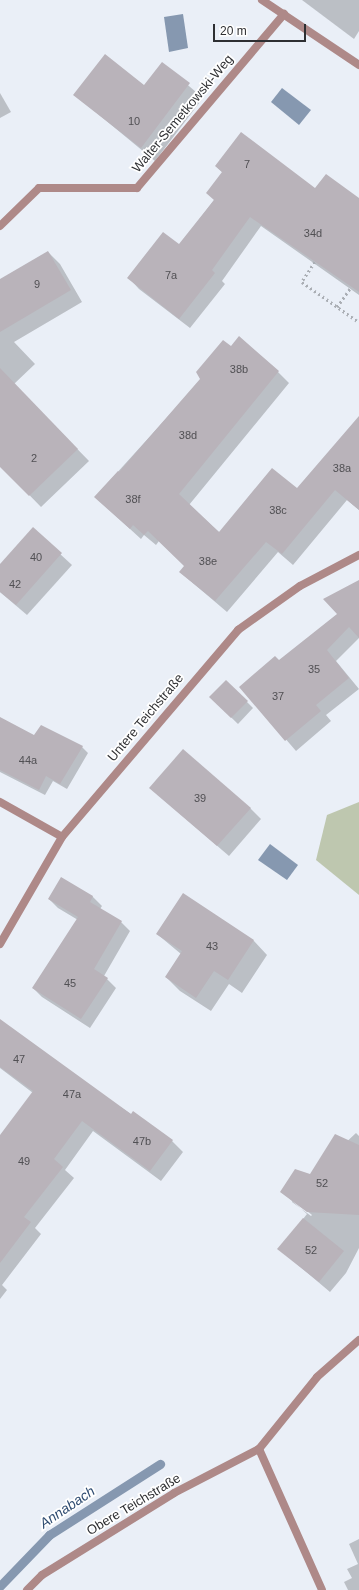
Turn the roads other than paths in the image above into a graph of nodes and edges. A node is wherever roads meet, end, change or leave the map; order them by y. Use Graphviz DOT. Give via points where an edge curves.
graph roads {
  1 [pos="262,0"];
  2 [pos="284,14"];
  3 [pos="359,65"];
  4 [pos="0,226"];
  5 [pos="359,555"];
  6 [pos="0,802"];
  7 [pos="62,837"];
  8 [pos="0,944"];
  9 [pos="359,1340"];
  10 [pos="259,1449"];
  11 [pos="27,1590"];
  12 [pos="322,1590"];
  1 -- 2 [label="street"];
  2 -- 3 [label="street"];
  2 -- 4 [label="street, Walter-Semetkowski-Weg" via="136,188 38,188"];
  5 -- 7 [label="street, Untere Teichstraße" via="300,586 238,630"];
  6 -- 7 [label="street"];
  7 -- 8 [label="street, Untere Teichstraße"];
  9 -- 10 [label="street, Obere Teichstraße" via="318,1377"];
  10 -- 11 [label="street, Obere Teichstraße" via="174,1493 42,1575"];
  10 -- 12 [label="street"];
}
